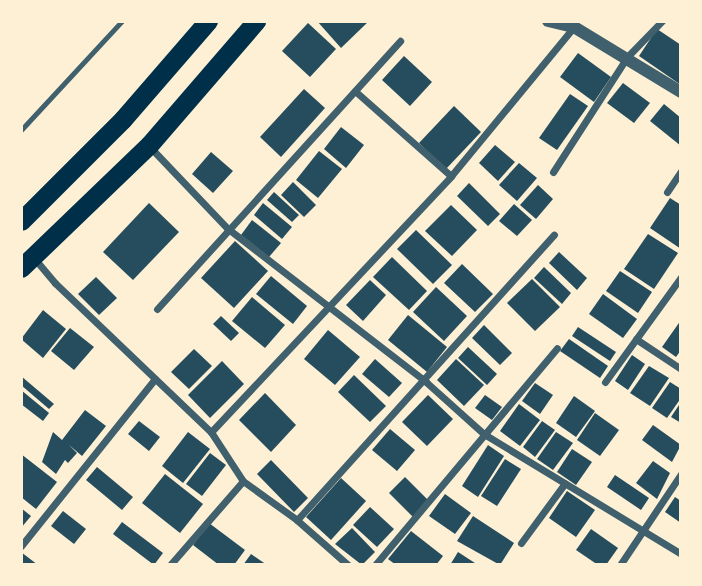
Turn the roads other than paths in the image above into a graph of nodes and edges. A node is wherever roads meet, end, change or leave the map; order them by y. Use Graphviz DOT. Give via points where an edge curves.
graph roads {
  1 [pos="122,21"];
  2 [pos="208,21"];
  3 [pos="256,21"];
  4 [pos="548,21"];
  5 [pos="662,21"];
  6 [pos="574,27"];
  7 [pos="400,41"];
  8 [pos="627,57"];
  9 [pos="355,90"];
  10 [pos="681,92"];
  11 [pos="21,131"];
  12 [pos="149,145"];
  13 [pos="681,171"];
  14 [pos="553,172"];
  15 [pos="451,176"];
  16 [pos="667,192"];
  17 [pos="21,220"];
  18 [pos="227,228"];
  19 [pos="554,235"];
  20 [pos="28,263"];
  21 [pos="681,277"];
  22 [pos="325,307"];
  23 [pos="157,309"];
  24 [pos="636,339"];
  25 [pos="557,348"];
  26 [pos="681,369"];
  27 [pos="155,379"];
  28 [pos="426,382"];
  29 [pos="606,382"];
  30 [pos="211,432"];
  31 [pos="484,434"];
  32 [pos="681,474"];
  33 [pos="243,481"];
  34 [pos="565,482"];
  35 [pos="297,520"];
  36 [pos="645,528"];
  37 [pos="522,543"];
  38 [pos="21,546"];
  39 [pos="681,554"];
  40 [pos="170,565"];
  41 [pos="347,565"];
  42 [pos="375,565"];
  43 [pos="620,565"];
  1 -- 11 [label="lane"];
  2 -- 17 [label="highway" via="123,119"];
  3 -- 12 [label="highway"];
  4 -- 6 [label="street"];
  5 -- 8 [label="street"];
  6 -- 8 [label="street"];
  6 -- 15 [label="street"];
  7 -- 9 [label="street"];
  8 -- 10 [label="street"];
  8 -- 14 [label="street"];
  9 -- 15 [label="street"];
  9 -- 18 [label="street"];
  12 -- 18 [label="street"];
  12 -- 20 [label="highway"];
  13 -- 16 [label="street"];
  15 -- 22 [label="street"];
  18 -- 22 [label="street"];
  18 -- 23 [label="street"];
  19 -- 28 [label="street"];
  20 -- 27 [label="street"];
  21 -- 24 [label="street"];
  22 -- 28 [label="street"];
  22 -- 30 [label="street"];
  24 -- 26 [label="street"];
  24 -- 29 [label="street"];
  25 -- 31 [label="street"];
  27 -- 30 [label="street"];
  27 -- 38 [label="street"];
  28 -- 31 [label="street"];
  28 -- 35 [label="street"];
  30 -- 33 [label="street"];
  31 -- 34 [label="street"];
  31 -- 42 [label="street"];
  32 -- 36 [label="street"];
  33 -- 35 [label="street"];
  33 -- 40 [label="street"];
  34 -- 36 [label="street"];
  34 -- 37 [label="street"];
  35 -- 41 [label="street"];
  36 -- 39 [label="street"];
  36 -- 43 [label="street"];
}
